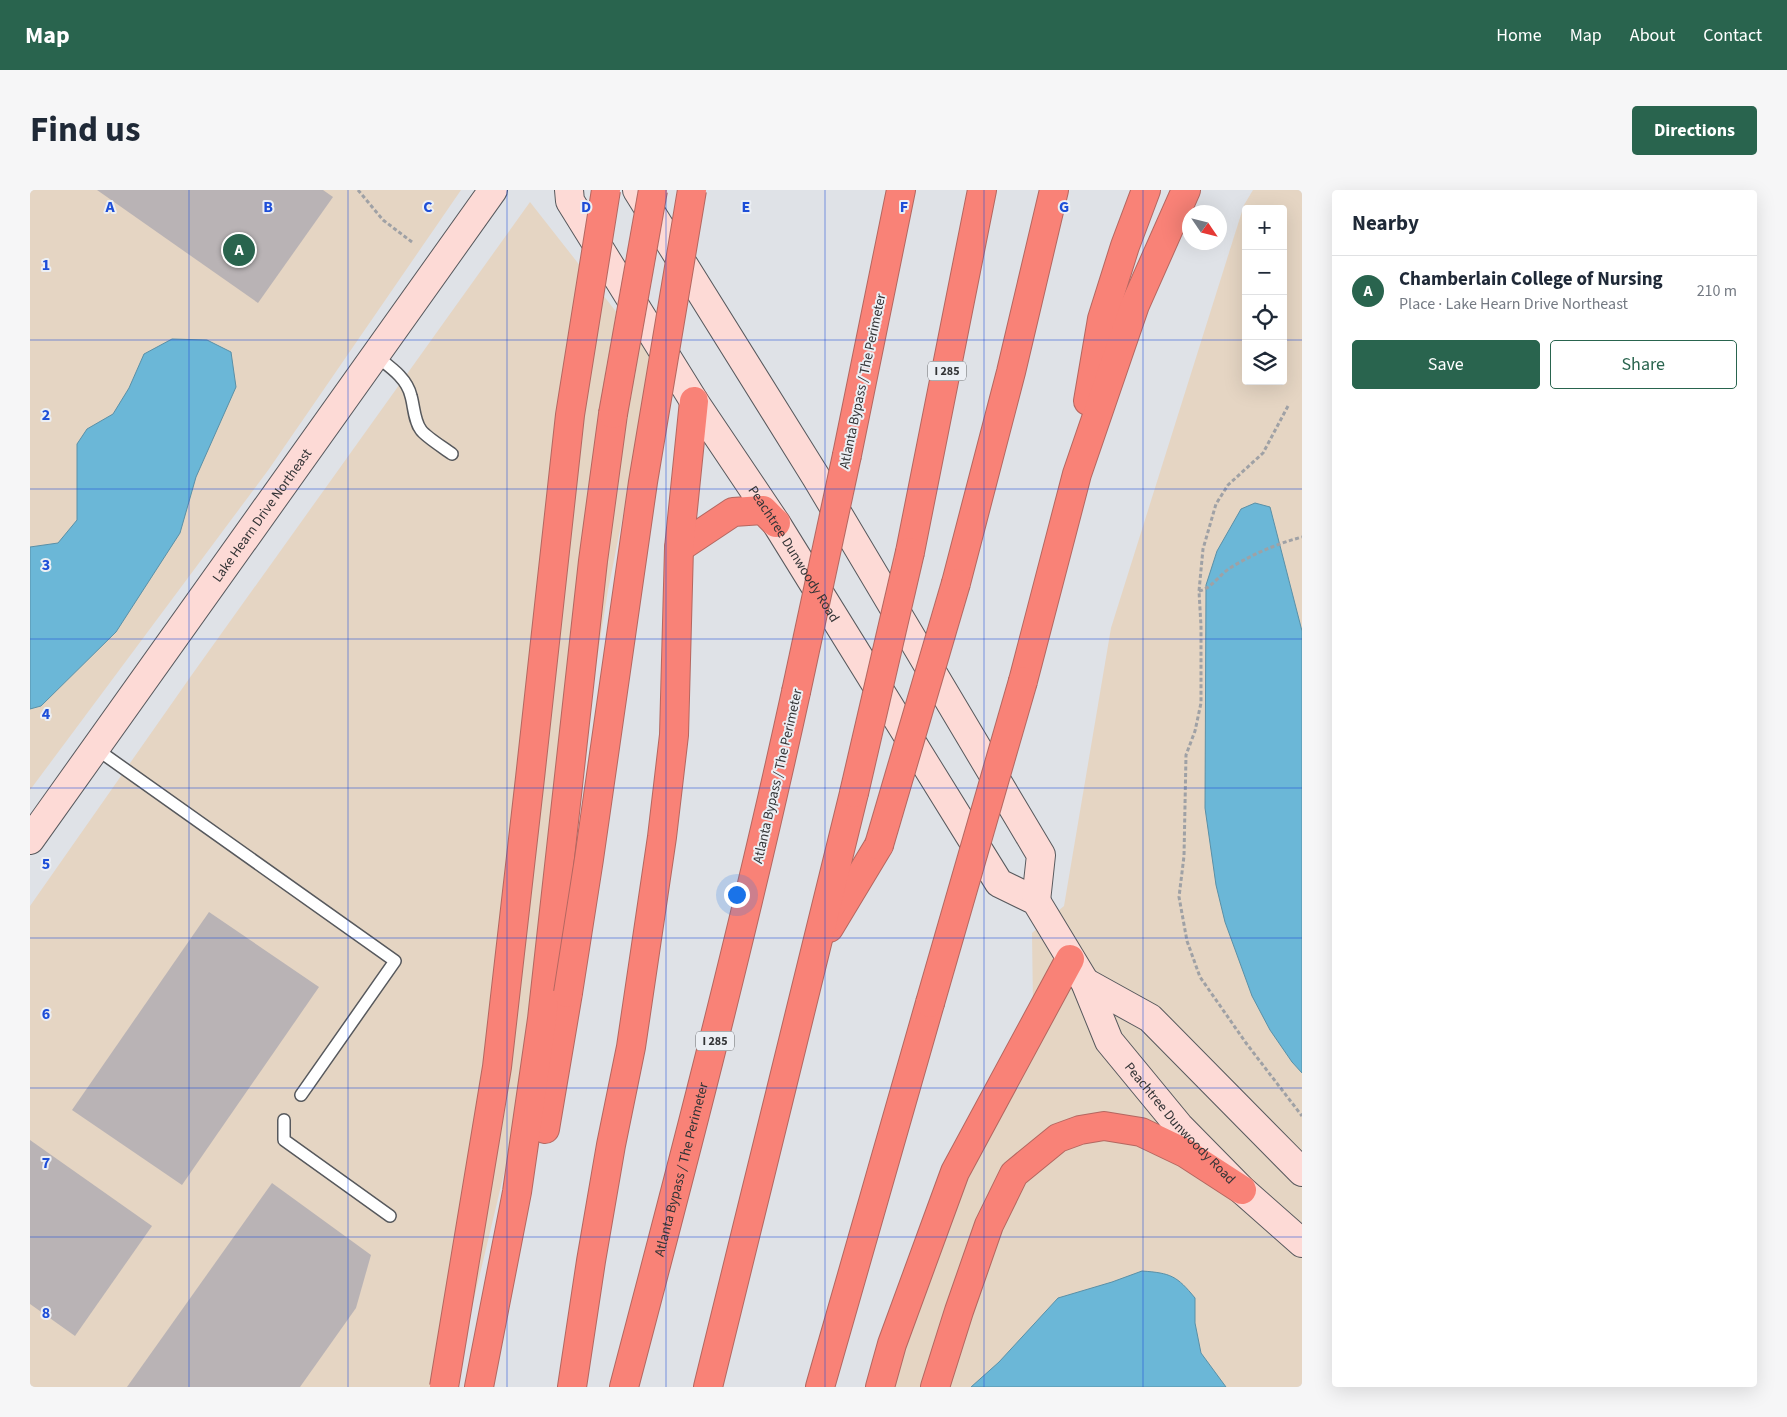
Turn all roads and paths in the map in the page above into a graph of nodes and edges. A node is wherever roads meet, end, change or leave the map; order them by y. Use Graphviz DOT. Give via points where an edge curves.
graph roads {
  1 [pos="358,190"];
  2 [pos="494,190"];
  3 [pos="569,190"];
  4 [pos="606,190"];
  5 [pos="637,190"];
  6 [pos="653,190"];
  7 [pos="692,190"];
  8 [pos="901,190"];
  9 [pos="982,190"];
  10 [pos="1054,190"];
  11 [pos="1146,190"];
  12 [pos="1186,190"];
  13 [pos="412,242"];
  14 [pos="376,356"];
  15 [pos="694,401"];
  16 [pos="1288,406"];
  17 [pos="452,454"];
  18 [pos="1077,474"];
  19 [pos="776,523"];
  20 [pos="1302,537"];
  21 [pos="679,548"];
  22 [pos="1199,591"];
  23 [pos="95,748"];
  24 [pos="30,840"];
  25 [pos="1036,901"];
  26 [pos="815,951"];
  27 [pos="1070,959"];
  28 [pos="1085,982"];
  29 [pos="301,1095"];
  30 [pos="1302,1116"];
  31 [pos="284,1120"];
  32 [pos="1302,1172"];
  33 [pos="1242,1190"];
  34 [pos="390,1216"];
  35 [pos="1302,1243"];
  36 [pos="444,1387"];
  37 [pos="479,1387"];
  38 [pos="492,1387"];
  39 [pos="572,1387"];
  40 [pos="624,1387"];
  41 [pos="708,1387"];
  42 [pos="820,1387"];
  43 [pos="880,1387"];
  44 [pos="935,1387"];
  1 -- 13 [label="path" via="383,220"];
  2 -- 14 [label="main road, Lake Hearn Drive Northeast"];
  3 -- 15 [label="main road, Peachtree Dunwoody Road" via="570,201"];
  4 -- 36 [label="highway, bridge" via="570,415 497,1067"];
  5 -- 25 [label="main road" via="816,477 1041,855"];
  6 -- 37 [label="highway, bridge" via="613,414 592,571 542,1019 517,1192"];
  7 -- 38 [label="highway, bridge" via="643,482 568,993 538,1167"];
  8 -- 40 [label="highway, Atlanta Bypass / The Perimeter / I 285, bridge" via="776,784 715,1038"];
  9 -- 26 [label="highway, I 285, bridge" via="910,552"];
  10 -- 26 [label="highway, bridge" via="956,583 880,845"];
  11 -- 18 [label="highway" via="1102,318"];
  12 -- 18 [label="highway" via="1134,305"];
  14 -- 17 [label="lane" via="407,385 420,430"];
  14 -- 23 [label="main road, Lake Hearn Drive Northeast"];
  15 -- 19 [label="main road, Peachtree Dunwoody Road"];
  15 -- 21 [label="highway"];
  16 -- 22 [label="path" via="1263,453 1228,486 1216,504 1203,549"];
  18 -- 42 [label="highway, bridge" via="1023,681"];
  19 -- 21 [label="highway" via="764,510 733,512"];
  19 -- 25 [label="main road, Peachtree Dunwoody Road" via="999,883"];
  20 -- 22 [label="path" via="1269,547 1228,569"];
  21 -- 39 [label="highway" via="674,735 662,837 631,1047 611,1145"];
  22 -- 30 [label="path" via="1201,703 1186,755 1184,856 1179,897 1187,941 1200,977 1214,1000"];
  23 -- 24 [label="main road, Lake Hearn Drive Northeast"];
  23 -- 29 [label="lane" via="395,961"];
  25 -- 27 [label="main road, Peachtree Dunwoody Road"];
  26 -- 41 [label="highway, I 285"];
  27 -- 28 [label="main road, Peachtree Dunwoody Road"];
  27 -- 43 [label="highway" via="955,1172 892,1344"];
  28 -- 32 [label="main road, Peachtree Dunwoody Road" via="1150,1018"];
  28 -- 33 [label="main road, Peachtree Dunwoody Road" via="1109,1040 1179,1126"];
  31 -- 34 [label="lane" via="284,1140"];
  33 -- 35 [label="main road, Peachtree Dunwoody Road"];
  33 -- 44 [label="highway" via="1185,1153 1140,1132 1104,1126 1058,1138 1014,1174 989,1226"];
}
